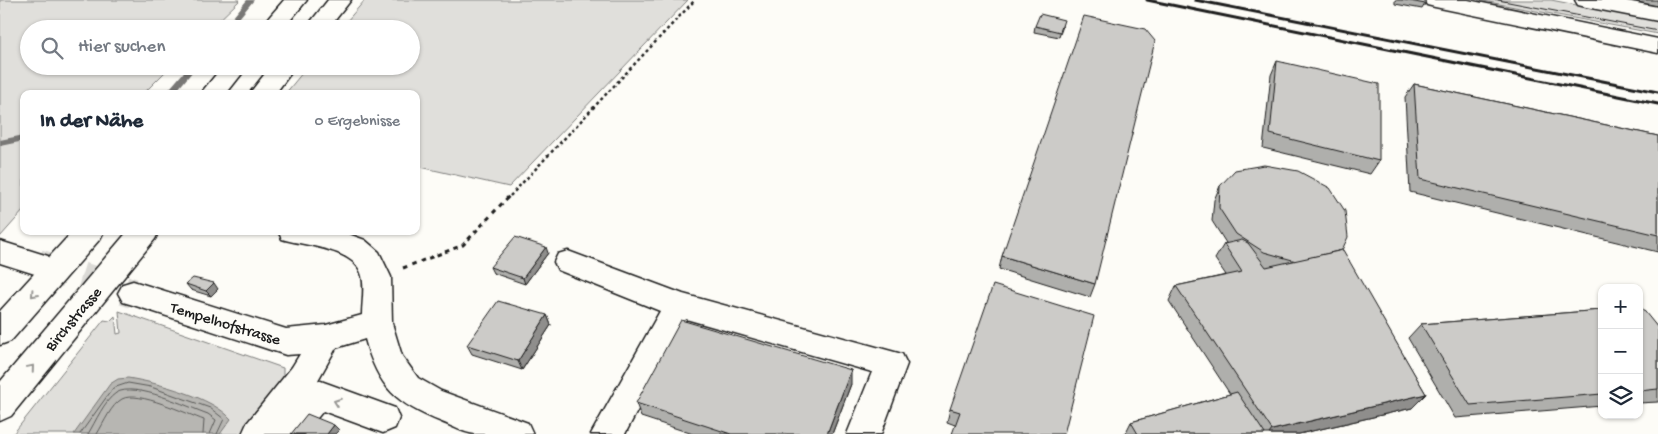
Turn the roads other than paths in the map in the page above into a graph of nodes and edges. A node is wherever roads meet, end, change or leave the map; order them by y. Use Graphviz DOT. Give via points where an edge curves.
graph roads {
  1 [pos="296,0"];
  2 [pos="340,0"];
  3 [pos="1435,0"];
  4 [pos="1586,0"];
  5 [pos="1658,14"];
  6 [pos="278,20"];
  7 [pos="323,20"];
  8 [pos="1658,46"];
  9 [pos="228,75"];
  10 [pos="277,75"];
  11 [pos="215,90"];
  12 [pos="264,90"];
  13 [pos="86,235"];
  14 [pos="142,235"];
  15 [pos="308,235"];
  16 [pos="0,252"];
  17 [pos="568,262"];
  18 [pos="38,264"];
  19 [pos="133,293"];
  20 [pos="679,304"];
  21 [pos="377,322"];
  22 [pos="0,332"];
  23 [pos="326,338"];
  24 [pos="407,388"];
  25 [pos="0,406"];
  26 [pos="377,426"];
  27 [pos="259,434"];
  28 [pos="283,434"];
  29 [pos="516,434"];
  30 [pos="608,434"];
  31 [pos="864,434"];
  1 -- 6 [label="street"];
  2 -- 7 [label="street"];
  3 -- 8 [label="street"];
  4 -- 5 [label="street"];
  9 -- 11 [label="street"];
  10 -- 12 [label="street"];
  13 -- 22 [label="street, one-way"];
  25 -- 14 [label="street, Birchstrasse, one-way"];
  15 -- 21 [label="street" via="344,244 360,251 371,262 378,278"];
  16 -- 18 [label="street"];
  17 -- 20 [label="street"];
  19 -- 23 [label="street, Tempelhofstrasse" via="286,342"];
  20 -- 30 [label="street"];
  20 -- 31 [label="street" via="891,364"];
  21 -- 23 [label="street, Tempelhofstrasse"];
  21 -- 24 [label="street" via="385,357"];
  23 -- 27 [label="street" via="303,377"];
  24 -- 26 [label="street"];
  24 -- 29 [label="street" via="431,402"];
  26 -- 28 [label="street, one-way" via="316,394"];
}
